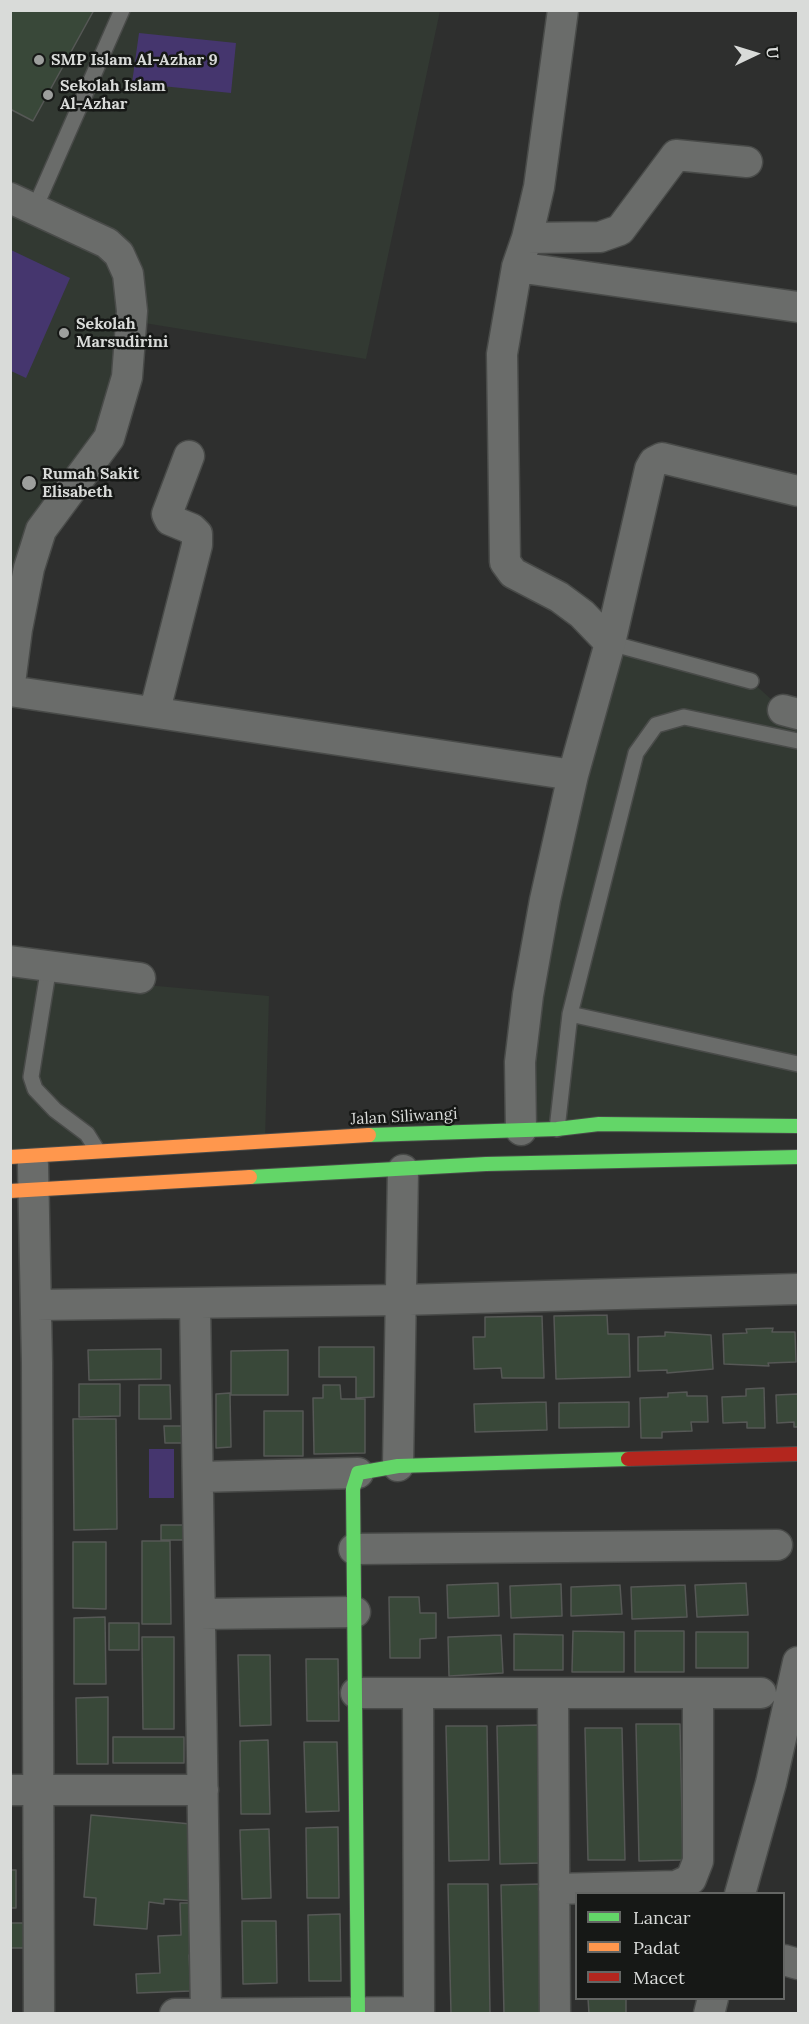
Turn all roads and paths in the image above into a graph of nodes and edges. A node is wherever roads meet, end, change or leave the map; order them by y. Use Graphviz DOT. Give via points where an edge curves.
graph roads {
  1 [pos="122,10"];
  2 [pos="563,10"];
  3 [pos="747,162"];
  4 [pos="22,204"];
  5 [pos="527,238"];
  6 [pos="517,267"];
  7 [pos="798,307"];
  8 [pos="189,456"];
  9 [pos="798,491"];
  10 [pos="610,643"];
  11 [pos="751,681"];
  12 [pos="10,683"];
  13 [pos="10,691"];
  14 [pos="155,710"];
  15 [pos="798,741"];
  16 [pos="573,775"];
  17 [pos="10,961"];
  18 [pos="49,966"];
  19 [pos="140,978"];
  20 [pos="570,1014"];
  21 [pos="798,1064"];
  22 [pos="798,1126"];
  23 [pos="557,1129"];
  24 [pos="520,1130"];
  25 [pos="97,1150"];
  26 [pos="22,1156"];
  27 [pos="798,1157"];
  28 [pos="403,1170"];
  29 [pos="21,1191"];
  30 [pos="798,1289"];
  31 [pos="400,1300"];
  32 [pos="195,1303"];
  33 [pos="36,1305"];
  34 [pos="24,1363"];
  35 [pos="798,1454"];
  36 [pos="398,1466"];
  37 [pos="358,1473"];
  38 [pos="198,1477"];
  39 [pos="777,1545"];
  40 [pos="354,1549"];
  41 [pos="355,1612"];
  42 [pos="200,1614"];
  43 [pos="798,1662"];
  44 [pos="356,1693"];
  45 [pos="418,1693"];
  46 [pos="553,1693"];
  47 [pos="698,1693"];
  48 [pos="761,1693"];
  49 [pos="24,1790"];
  50 [pos="203,1790"];
  51 [pos="554,1889"];
  52 [pos="740,1892"];
  53 [pos="39,2013"];
  54 [pos="175,2013"];
  55 [pos="206,2013"];
  56 [pos="358,2013"];
  57 [pos="418,2013"];
  58 [pos="555,2013"];
  1 -- 4 [label="lane"];
  2 -- 5 [label="street" via="539,188"];
  3 -- 5 [label="street" via="676,155 625,224 613,234"];
  4 -- 12 [label="street" via="107,243 119,254 129,274 132,311 127,377 109,438 41,530 29,568"];
  5 -- 6 [label="street"];
  6 -- 7 [label="street"];
  6 -- 10 [label="street" via="502,354 505,562 513,573 582,614"];
  8 -- 14 [label="street" via="167,514 170,520 197,534 197,545"];
  9 -- 10 [label="street" via="662,458 654,462"];
  10 -- 11 [label="lane"];
  10 -- 16 [label="street"];
  13 -- 14 [label="street"];
  14 -- 16 [label="street" via="256,729"];
  15 -- 20 [label="lane" via="684,717 656,725 636,753"];
  16 -- 24 [label="street" via="528,995 520,1062"];
  17 -- 18 [label="street"];
  18 -- 19 [label="street"];
  18 -- 25 [label="lane" via="31,1077 36,1089 55,1110 87,1134"];
  20 -- 21 [label="lane"];
  20 -- 23 [label="lane"];
  22 -- 23 [label="main road, Jalan Siliwangi" via="599,1124"];
  23 -- 24 [label="main road, Jalan Siliwangi"];
  24 -- 25 [label="main road, Jalan Siliwangi" via="411,1132"];
  25 -- 26 [label="main road, Jalan Siliwangi"];
  26 -- 29 [label="street"];
  27 -- 28 [label="main road" via="660,1158"];
  28 -- 29 [label="main road"];
  28 -- 31 [label="street"];
  29 -- 33 [label="street"];
  30 -- 31 [label="street"];
  31 -- 32 [label="street"];
  31 -- 36 [label="street"];
  32 -- 33 [label="street"];
  32 -- 38 [label="street"];
  33 -- 34 [label="street"];
  34 -- 49 [label="street"];
  35 -- 36 [label="main road"];
  36 -- 37 [label="main road"];
  37 -- 38 [label="street"];
  37 -- 40 [label="main road" via="353,1489"];
  38 -- 42 [label="street"];
  39 -- 40 [label="street"];
  40 -- 41 [label="main road"];
  41 -- 42 [label="street"];
  41 -- 44 [label="main road"];
  42 -- 50 [label="street"];
  43 -- 52 [label="street" via="771,1783"];
  44 -- 45 [label="street"];
  44 -- 56 [label="main road"];
  45 -- 46 [label="street"];
  45 -- 57 [label="street"];
  46 -- 47 [label="street"];
  46 -- 51 [label="street"];
  47 -- 48 [label="street"];
  47 -- 51 [label="street" via="698,1861 691,1879 676,1886"];
  49 -- 50 [label="street"];
  49 -- 53 [label="street"];
  50 -- 55 [label="street"];
  51 -- 58 [label="street"];
  54 -- 55 [label="street"];
  55 -- 56 [label="street"];
  56 -- 57 [label="street"];
}
